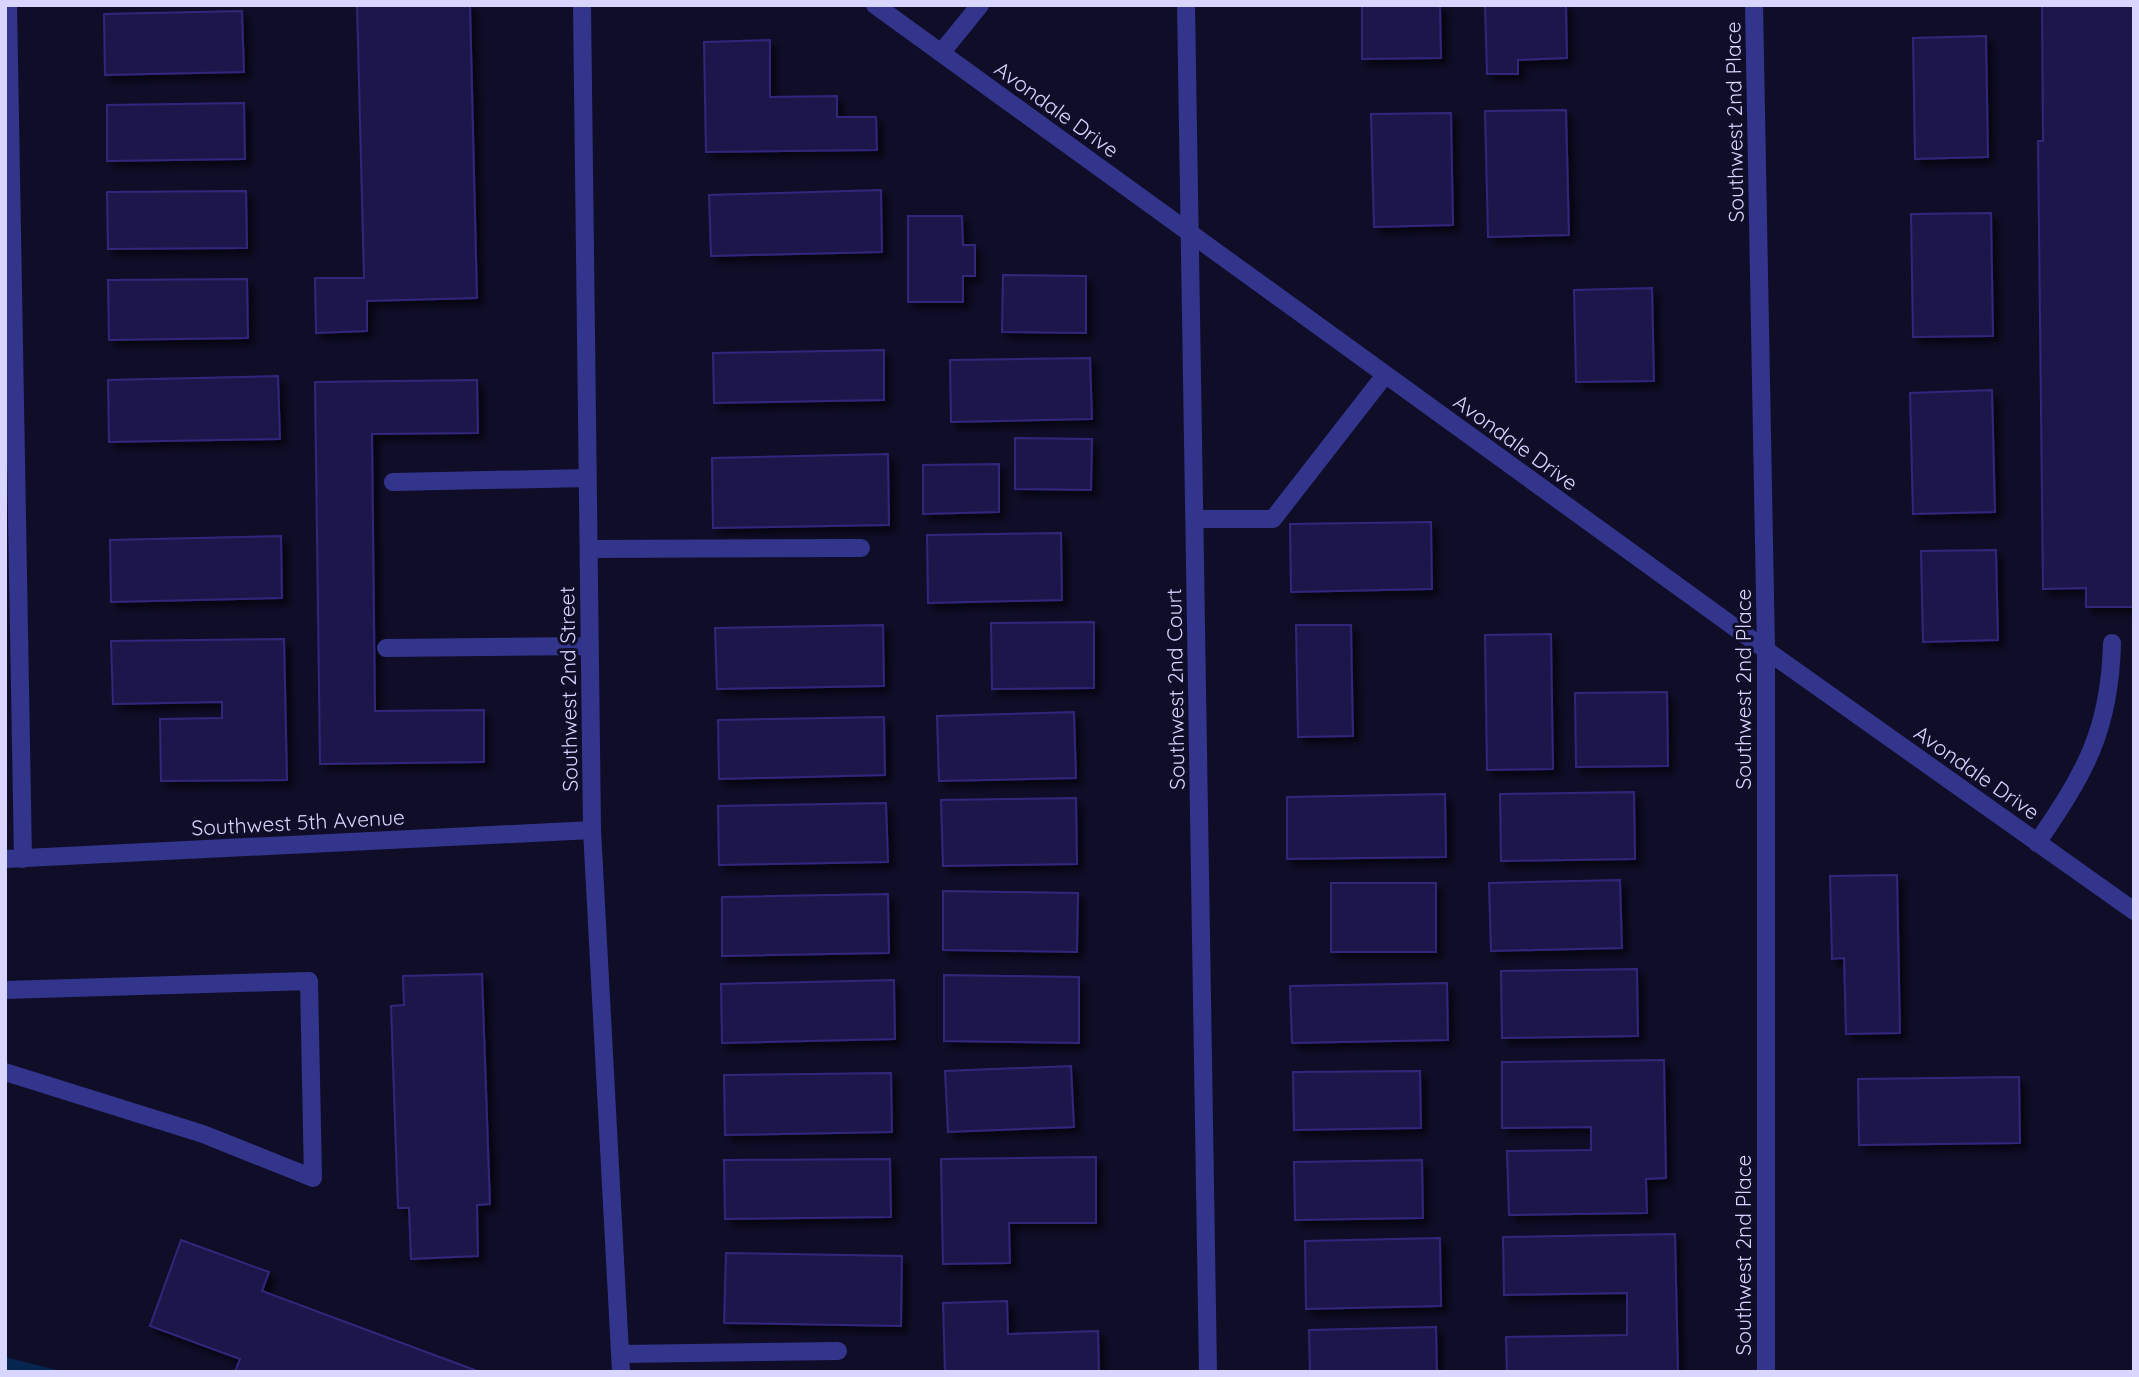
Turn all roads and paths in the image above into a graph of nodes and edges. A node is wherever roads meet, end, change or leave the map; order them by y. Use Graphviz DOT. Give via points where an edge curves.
graph roads {
  1 [pos="8,5"];
  2 [pos="582,5"];
  3 [pos="875,5"];
  4 [pos="980,5"];
  5 [pos="1186,5"];
  6 [pos="1754,5"];
  7 [pos="941,53"];
  8 [pos="1190,233"];
  9 [pos="1385,375"];
  10 [pos="588,478"];
  11 [pos="393,482"];
  12 [pos="1195,519"];
  13 [pos="861,548"];
  14 [pos="589,549"];
  15 [pos="2112,643"];
  16 [pos="590,646"];
  17 [pos="386,648"];
  18 [pos="1766,650"];
  19 [pos="592,830"];
  20 [pos="2037,843"];
  21 [pos="14,859"];
  22 [pos="2134,911"];
  23 [pos="5,990"];
  24 [pos="5,1072"];
  25 [pos="838,1351"];
  26 [pos="621,1363"];
  27 [pos="1208,1372"];
  28 [pos="1766,1372"];
  1 -- 21 [label="street"];
  2 -- 10 [label="street, Southwest 2nd Street"];
  3 -- 7 [label="street, Avondale Drive"];
  4 -- 7 [label="street"];
  5 -- 8 [label="street, Southwest 2nd Court"];
  6 -- 18 [label="street, Southwest 2nd Place"];
  7 -- 8 [label="street, Avondale Drive"];
  8 -- 9 [label="street, Avondale Drive"];
  8 -- 12 [label="street, Southwest 2nd Court"];
  9 -- 12 [label="street" via="1273,519"];
  9 -- 18 [label="street, Avondale Drive"];
  10 -- 11 [label="street"];
  10 -- 14 [label="street, Southwest 2nd Street"];
  12 -- 27 [label="street, Southwest 2nd Court"];
  13 -- 14 [label="street"];
  14 -- 16 [label="street, Southwest 2nd Street"];
  15 -- 20 [label="street" via="2111,690 2099,733 2075,787"];
  16 -- 17 [label="street"];
  16 -- 19 [label="street, Southwest 2nd Street"];
  18 -- 20 [label="street, Avondale Drive"];
  18 -- 28 [label="street, Southwest 2nd Place"];
  19 -- 21 [label="street, Southwest 5th Avenue"];
  19 -- 26 [label="street, Southwest 2nd Street"];
  20 -- 22 [label="street, Avondale Drive"];
  23 -- 24 [label="street" via="309,981 313,1178 203,1134"];
  25 -- 26 [label="street"];
}
